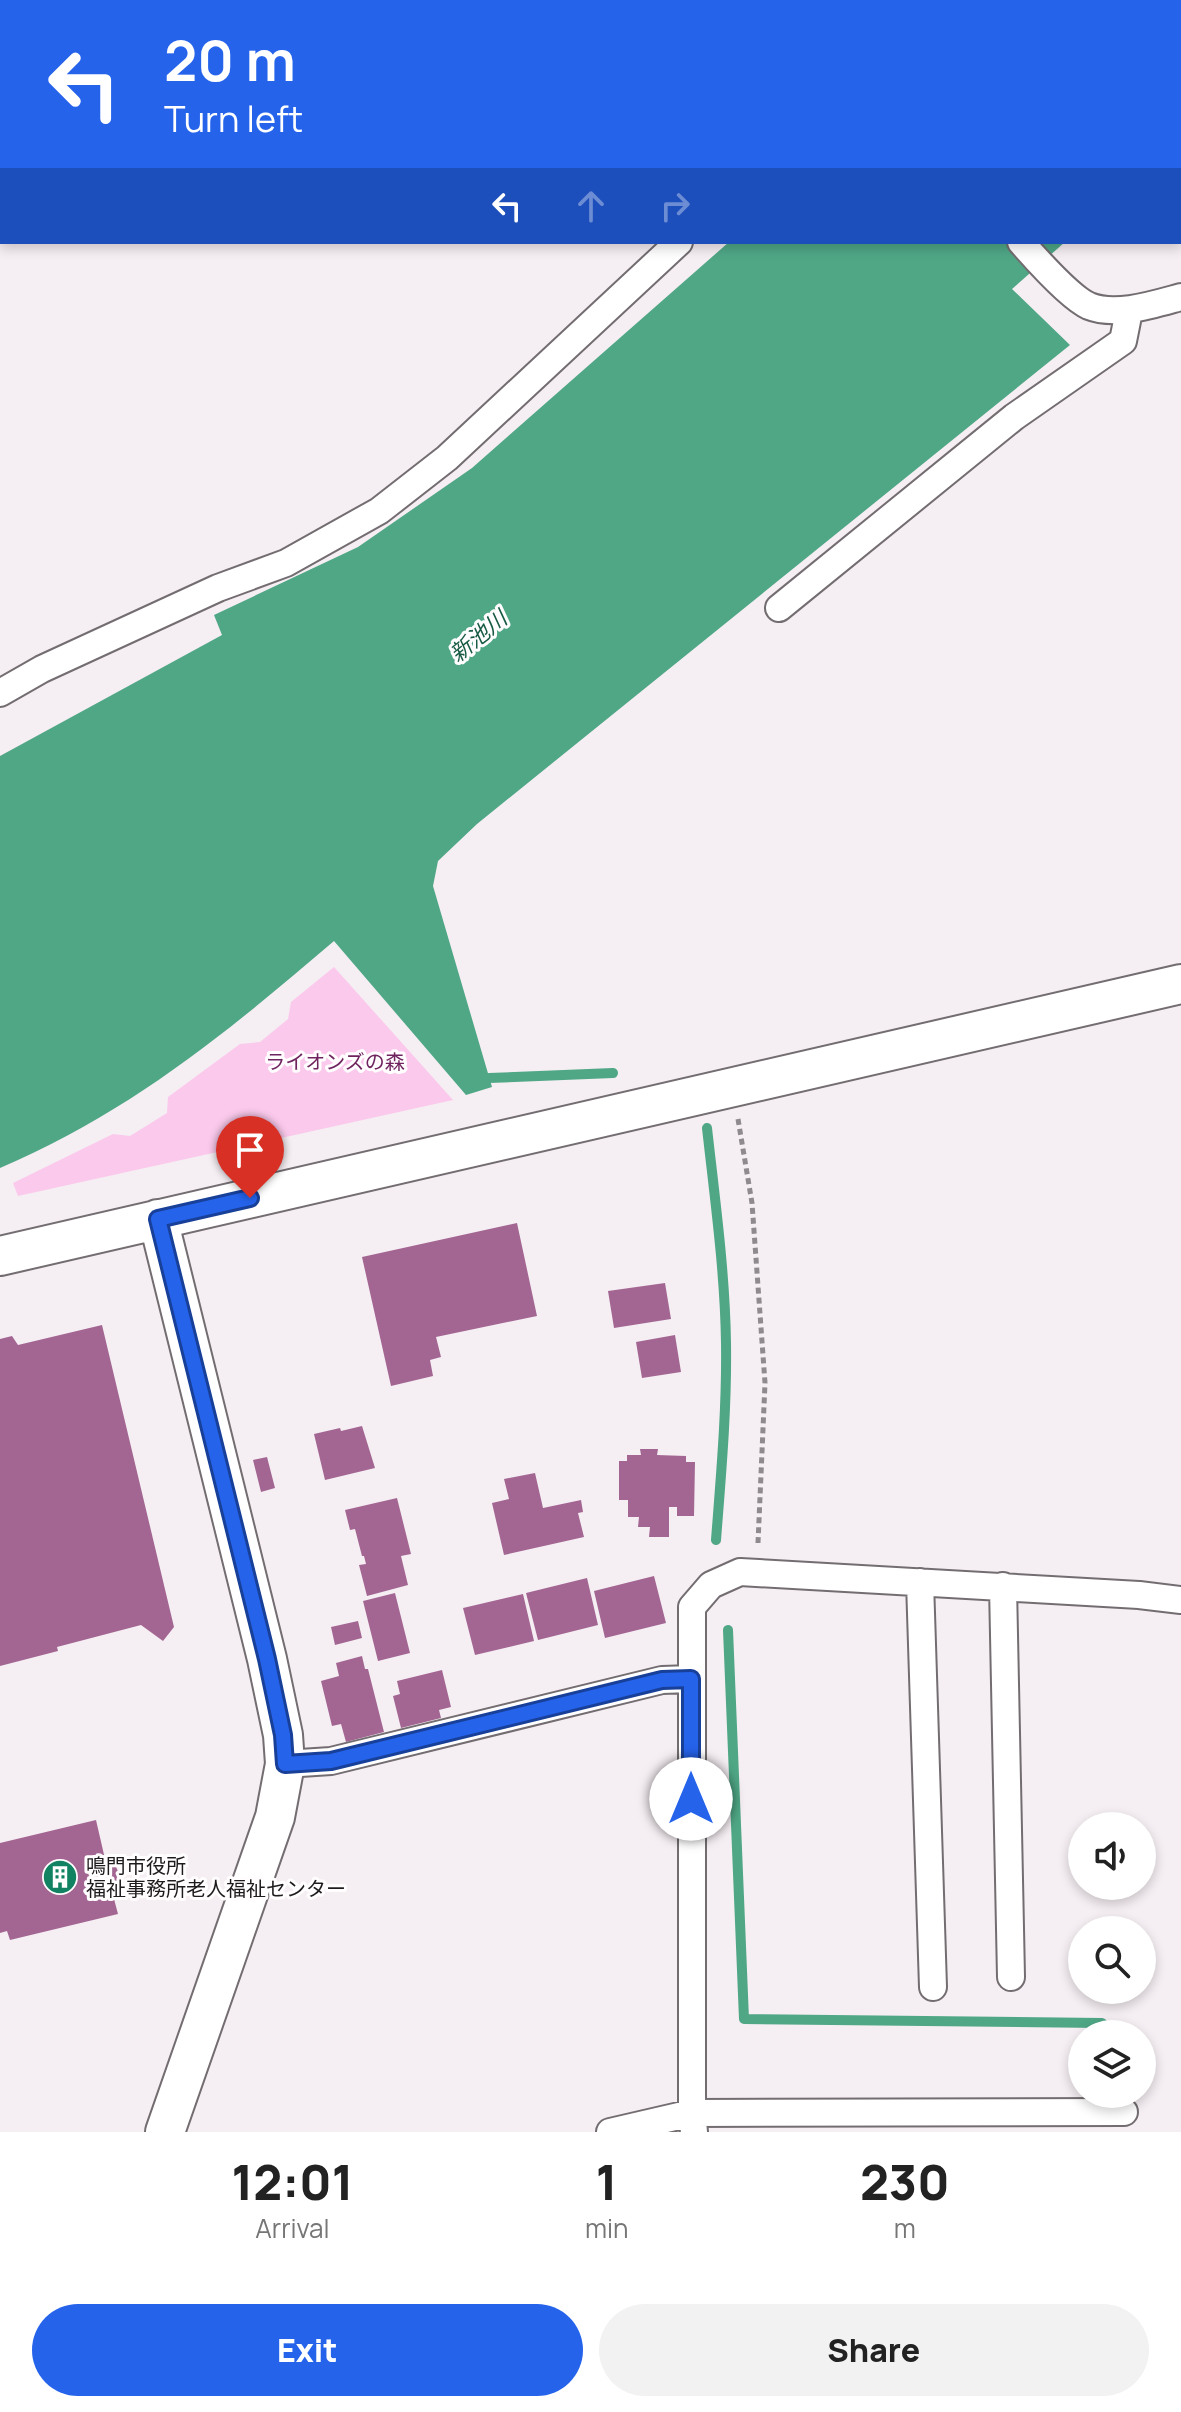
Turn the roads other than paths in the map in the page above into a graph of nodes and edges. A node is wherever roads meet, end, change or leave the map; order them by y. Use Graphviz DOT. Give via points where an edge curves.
graph roads {
  1 [pos="677,244"];
  2 [pos="1023,244"];
  3 [pos="1181,297"];
  4 [pos="1129,311"];
  5 [pos="779,608"];
  6 [pos="0,693"];
  7 [pos="1181,984"];
  8 [pos="158,1219"];
  9 [pos="0,1256"];
  10 [pos="920,1582"];
  11 [pos="1003,1586"];
  12 [pos="1181,1600"];
  13 [pos="691,1679"];
  14 [pos="285,1764"];
  15 [pos="1011,1977"];
  16 [pos="933,1987"];
  17 [pos="1124,2112"];
  18 [pos="693,2122"];
  19 [pos="165,2132"];
  20 [pos="610,2132"];
  1 -- 6 [label="street" via="447,458 379,511 286,563 218,588"];
  2 -- 4 [label="street" via="1089,306"];
  3 -- 4 [label="street"];
  4 -- 5 [label="street" via="1123,341 1014,417"];
  7 -- 8 [label="street"];
  8 -- 9 [label="street"];
  8 -- 14 [label="street" via="267,1659"];
  10 -- 11 [label="street"];
  10 -- 13 [label="street" via="740,1572 711,1585 692,1607"];
  10 -- 16 [label="street"];
  11 -- 12 [label="street"];
  11 -- 15 [label="street"];
  13 -- 14 [label="street" via="662,1680 331,1761"];
  13 -- 18 [label="street"];
  14 -- 19 [label="street" via="275,1817"];
  17 -- 18 [label="street"];
  18 -- 20 [label="street"];
}
